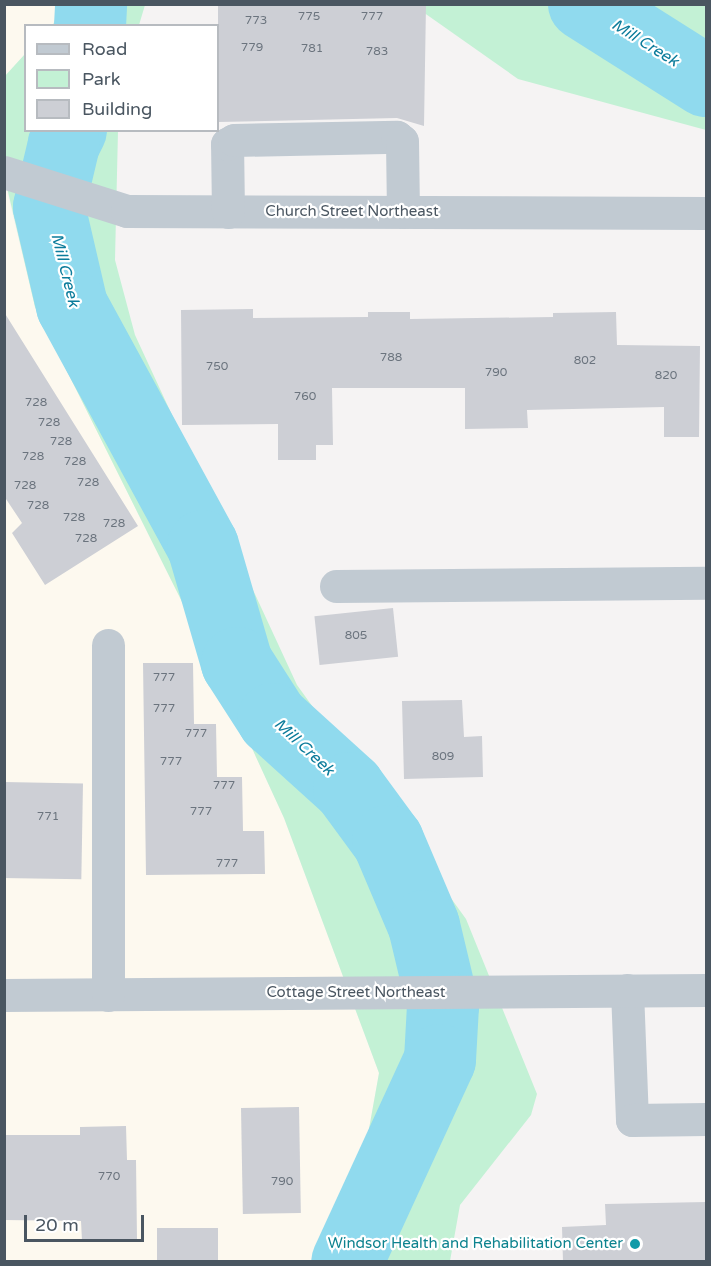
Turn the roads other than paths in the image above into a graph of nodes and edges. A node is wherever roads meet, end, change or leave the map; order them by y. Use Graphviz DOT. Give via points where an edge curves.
graph roads {
  1 [pos="4,172"];
  2 [pos="228,212"];
  3 [pos="403,212"];
  4 [pos="706,213"];
  5 [pos="706,583"];
  6 [pos="336,586"];
  7 [pos="108,645"];
  8 [pos="627,990"];
  9 [pos="706,990"];
  10 [pos="4,995"];
  11 [pos="108,995"];
  12 [pos="706,1119"];
  1 -- 2 [label="street, Church Street Northeast" via="127,211"];
  2 -- 3 [label="street, Church Street Northeast"];
  2 -- 3 [label="street" via="227,144 397,137 402,141"];
  3 -- 4 [label="street, Church Street Northeast"];
  5 -- 6 [label="street"];
  7 -- 11 [label="street"];
  8 -- 9 [label="street, Cottage Street Northeast"];
  8 -- 11 [label="street, Cottage Street Northeast"];
  8 -- 12 [label="street" via="632,1120"];
  10 -- 11 [label="street, Cottage Street Northeast"];
}
